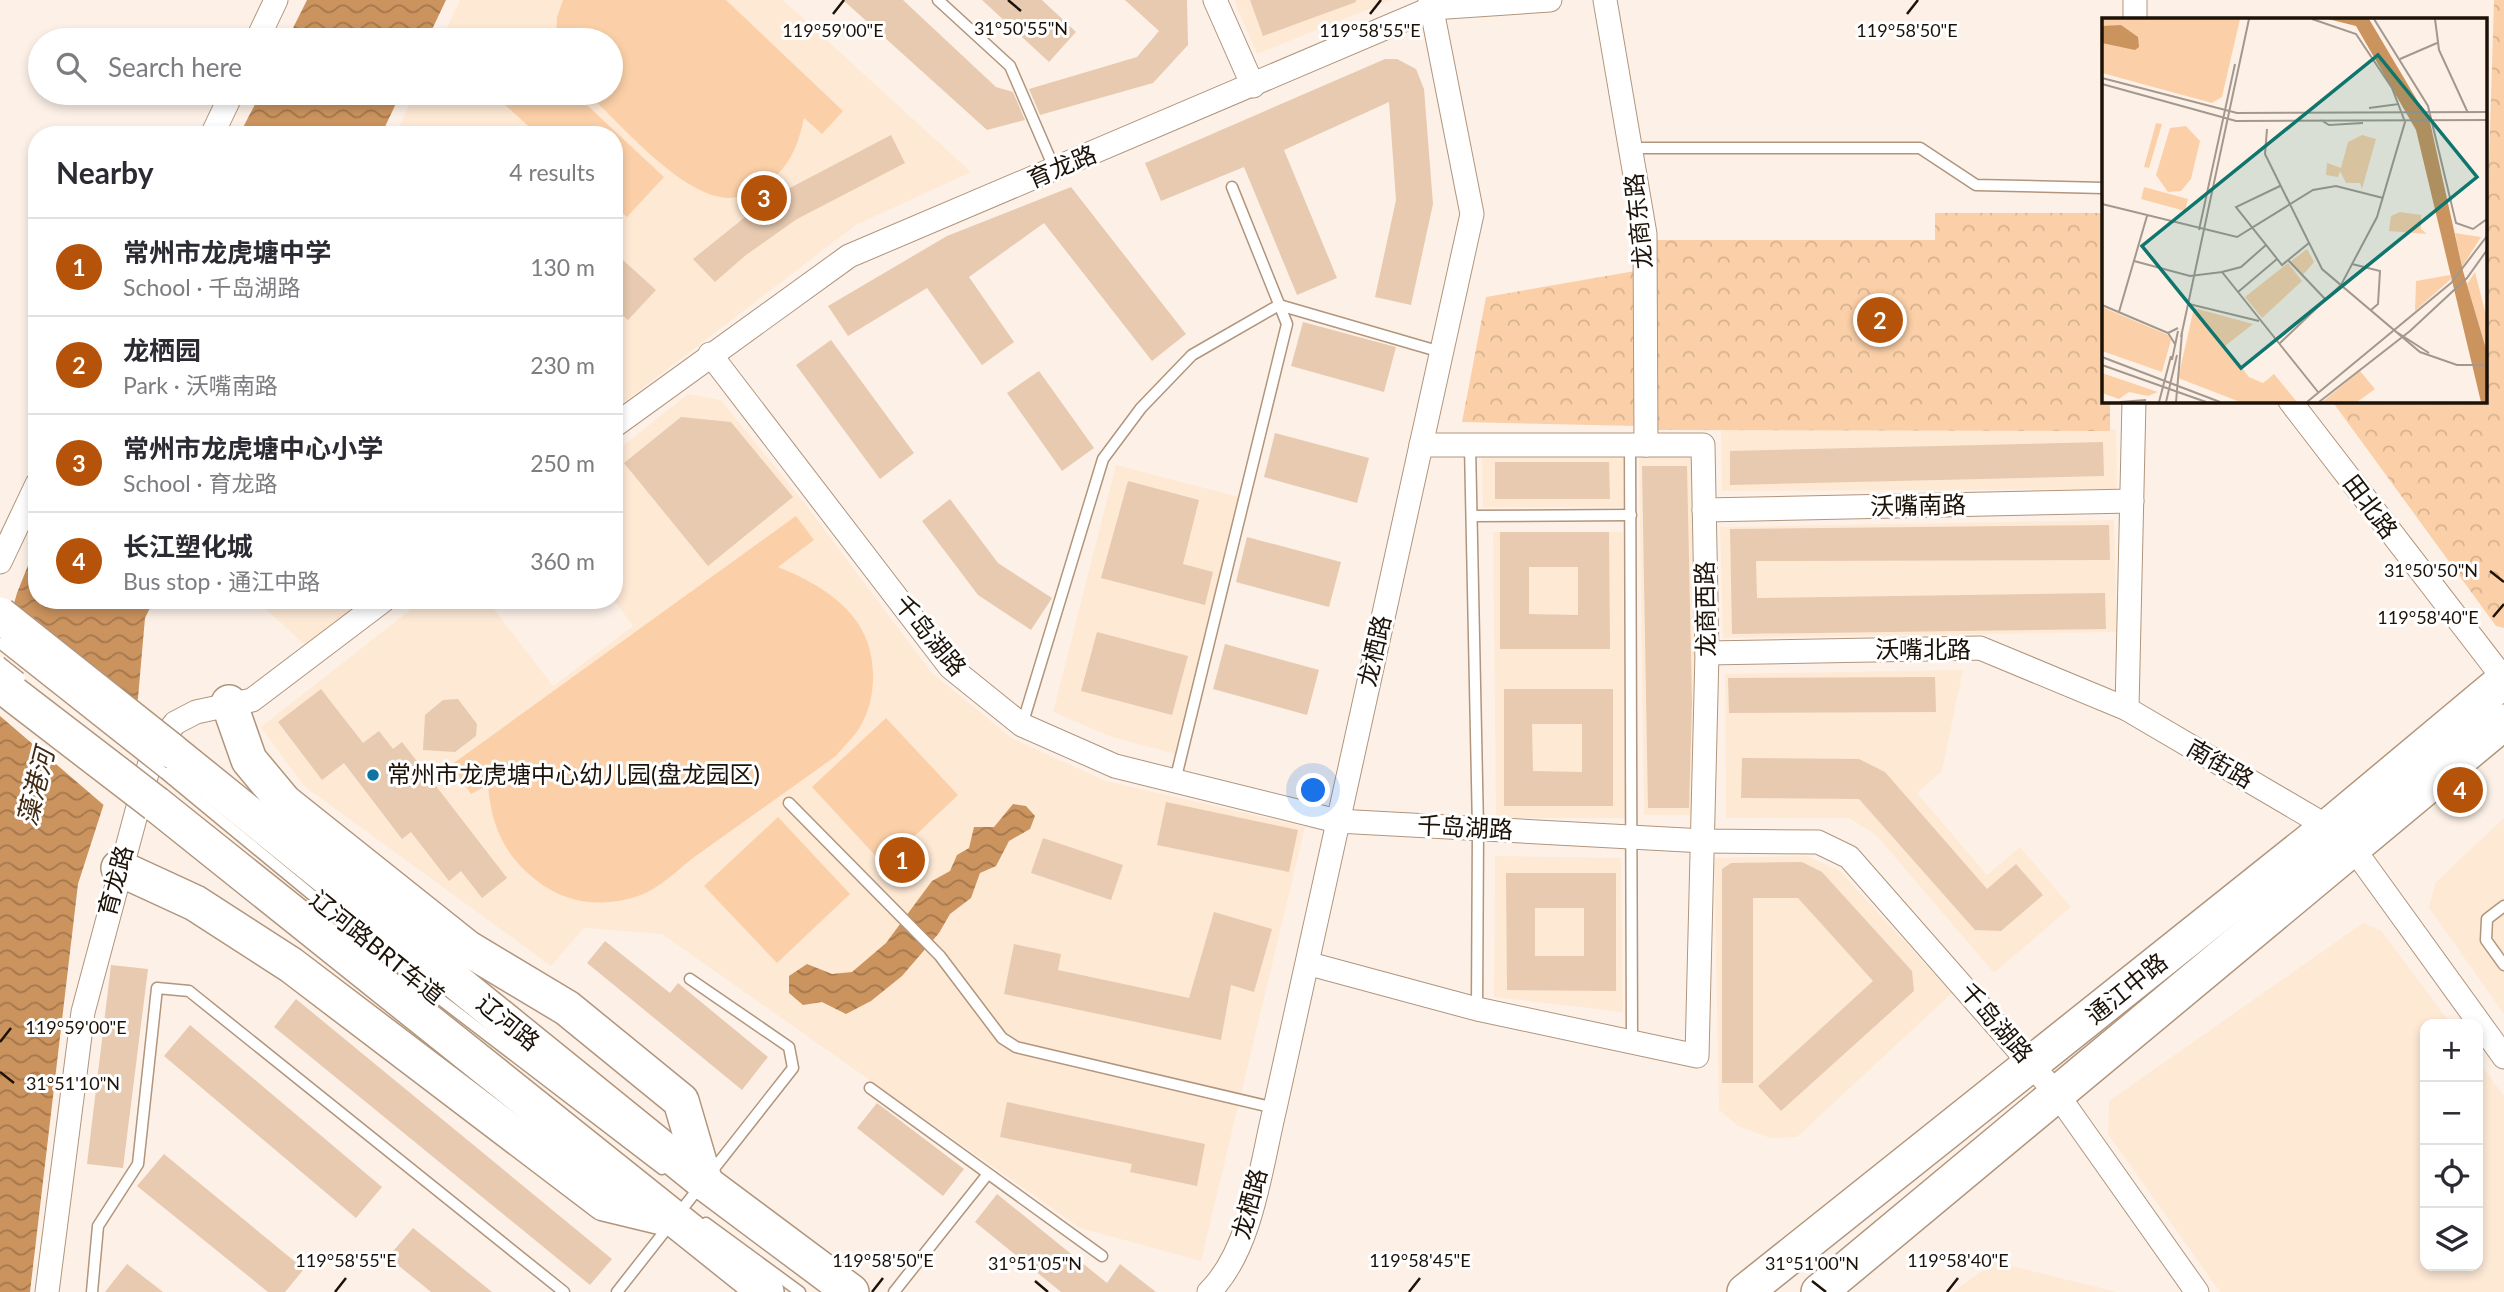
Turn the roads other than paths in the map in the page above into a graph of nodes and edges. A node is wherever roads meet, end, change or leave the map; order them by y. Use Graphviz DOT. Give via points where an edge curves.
graph roads {
  1 [pos="276,0"];
  2 [pos="938,0"];
  3 [pos="1215,0"];
  4 [pos="1550,0"];
  5 [pos="1605,0"];
  6 [pos="2135,0"];
  7 [pos="1431,4"];
  8 [pos="2135,18"];
  9 [pos="263,28"];
  10 [pos="1253,86"];
  11 [pos="226,105"];
  12 [pos="216,126"];
  13 [pos="1630,148"];
  14 [pos="1055,170"];
  15 [pos="1232,187"];
  16 [pos="2102,188"];
  17 [pos="1279,305"];
  18 [pos="1441,352"];
  19 [pos="710,354"];
  20 [pos="2134,402"];
  21 [pos="2291,402"];
  22 [pos="623,419"];
  23 [pos="1421,445"];
  24 [pos="1470,445"];
  25 [pos="1638,445"];
  26 [pos="2132,501"];
  27 [pos="28,503"];
  28 [pos="1704,510"];
  29 [pos="1630,515"];
  30 [pos="1472,516"];
  31 [pos="0,562"];
  32 [pos="372,609"];
  33 [pos="0,615"];
  34 [pos="0,643"];
  35 [pos="1707,653"];
  36 [pos="0,662"];
  37 [pos="2504,679"];
  38 [pos="16,685"];
  39 [pos="229,703"];
  40 [pos="2127,709"];
  41 [pos="2504,722"];
  42 [pos="1022,725"];
  43 [pos="138,771"];
  44 [pos="162,778"];
  45 [pos="1175,781"];
  46 [pos="789,803"];
  47 [pos="1336,821"];
  48 [pos="1478,829"];
  49 [pos="1633,837"];
  50 [pos="2341,837"];
  51 [pos="1704,841"];
  52 [pos="119,868"];
  53 [pos="304,906"];
  54 [pos="2504,906"];
  55 [pos="1310,964"];
  56 [pos="2504,965"];
  57 [pos="690,979"];
  58 [pos="1478,1009"];
  59 [pos="1632,1042"];
  60 [pos="2504,1057"];
  61 [pos="2032,1064"];
  62 [pos="870,1088"];
  63 [pos="2057,1094"];
  64 [pos="1275,1108"];
  65 [pos="987,1175"];
  66 [pos="683,1195"];
  67 [pos="1102,1256"];
  68 [pos="47,1292"];
  69 [pos="92,1292"];
  70 [pos="564,1292"];
  71 [pos="617,1292"];
  72 [pos="766,1292"];
  73 [pos="800,1292"];
  74 [pos="831,1292"];
  75 [pos="850,1292"];
  76 [pos="894,1292"];
  77 [pos="1209,1292"];
  78 [pos="1745,1292"];
  79 [pos="1819,1292"];
  80 [pos="2197,1292"];
  1 -- 9 [label="street"];
  2 -- 14 [label="lane" via="1010,66"];
  3 -- 10 [label="street"];
  4 -- 7 [label="street, 育龙路"];
  5 -- 13 [label="street, 龙商东路"];
  6 -- 8 [label="street"];
  7 -- 10 [label="street, 育龙路"];
  7 -- 18 [label="street, 龙栖路" via="1472,214"];
  10 -- 14 [label="street, 育龙路"];
  11 -- 12 [label="street"];
  13 -- 16 [label="lane" via="1920,148 1976,185"];
  13 -- 25 [label="street, 龙商东路" via="1645,234"];
  14 -- 19 [label="street, 育龙路" via="849,256"];
  15 -- 17 [label="lane"];
  17 -- 18 [label="lane"];
  17 -- 42 [label="lane" via="1192,355 1141,408 1103,459"];
  17 -- 45 [label="lane" via="1287,324"];
  18 -- 23 [label="street, 龙栖路"];
  19 -- 22 [label="street, 育龙路"];
  19 -- 42 [label="street, 千岛湖路" via="950,667"];
  20 -- 26 [label="street"];
  21 -- 37 [label="street, 田北路"];
  23 -- 24 [label="street, 龙商西路"];
  23 -- 47 [label="street, 龙栖路"];
  24 -- 25 [label="street, 龙商西路"];
  24 -- 30 [label="lane"];
  25 -- 28 [label="street, 龙商西路" via="1703,445"];
  25 -- 29 [label="lane"];
  26 -- 28 [label="street, 沃嘴南路"];
  26 -- 40 [label="street"];
  27 -- 31 [label="street"];
  28 -- 35 [label="street, 龙商西路"];
  29 -- 30 [label="lane"];
  29 -- 49 [label="lane"];
  30 -- 48 [label="lane"];
  32 -- 39 [label="street, 育龙路" via="252,700"];
  33 -- 44 [label="main road, bridge"];
  34 -- 44 [label="lane, bridge"];
  35 -- 40 [label="street, 沃嘴北路" via="1980,648"];
  35 -- 51 [label="street, 龙商西路"];
  36 -- 38 [label="lane, bridge"];
  37 -- 50 [label="main road, 通江中路"];
  38 -- 44 [label="main road, bridge"];
  39 -- 52 [label="street, 育龙路" via="175,723 153,751"];
  39 -- 66 [label="main road" via="249,761 284,802 467,948 567,1008 681,1101"];
  40 -- 50 [label="street, 南街路"];
  41 -- 50 [label="main road, 通江中路"];
  42 -- 45 [label="street, 千岛湖路" via="1115,766"];
  43 -- 44 [label="lane"];
  44 -- 66 [label="main road, 辽河路"];
  44 -- 66 [label="main road, 辽河路"];
  45 -- 47 [label="street, 千岛湖路"];
  46 -- 64 [label="lane" via="940,956 1002,1038 1016,1047"];
  47 -- 48 [label="street, 千岛湖路"];
  47 -- 55 [label="street, 龙栖路"];
  48 -- 49 [label="street, 千岛湖路"];
  48 -- 58 [label="lane"];
  49 -- 51 [label="street, 千岛湖路"];
  49 -- 59 [label="lane"];
  50 -- 60 [label="street, 南街路"];
  50 -- 61 [label="main road, 通江中路"];
  50 -- 63 [label="main road, 通江中路"];
  51 -- 59 [label="street, 龙商西路" via="1697,1056"];
  51 -- 61 [label="street, 千岛湖路" via="1818,842 1849,858"];
  52 -- 66 [label="main road" via="195,903 291,965 604,1203"];
  52 -- 68 [label="street, 育龙路" via="83,1012"];
  53 -- 66 [label="lane, 辽河路BRT车道" via="602,1148"];
  54 -- 56 [label="lane" via="2487,919 2486,940"];
  55 -- 58 [label="street"];
  55 -- 64 [label="street, 龙栖路"];
  57 -- 66 [label="lane" via="789,1047 793,1068"];
  58 -- 59 [label="street"];
  61 -- 63 [label="street, 千岛湖路"];
  61 -- 78 [label="main road, 通江中路"];
  62 -- 65 [label="lane"];
  63 -- 79 [label="main road, 通江中路"];
  63 -- 80 [label="street, 千岛湖路"];
  64 -- 77 [label="street, 龙栖路" via="1241,1244 1222,1280"];
  65 -- 67 [label="lane"];
  65 -- 76 [label="lane"];
  66 -- 71 [label="lane"];
  66 -- 72 [label="main road, 辽河路"];
  66 -- 73 [label="lane, 辽河路BRT车道"];
  66 -- 74 [label="lane, 辽河路BRT车道"];
  66 -- 75 [label="main road, 辽河路"];
  69 -- 70 [label="lane" via="98,1226 138,1164 157,988 189,991"];
}
